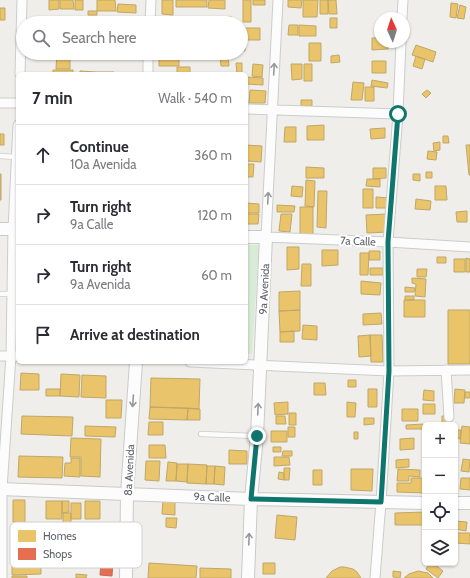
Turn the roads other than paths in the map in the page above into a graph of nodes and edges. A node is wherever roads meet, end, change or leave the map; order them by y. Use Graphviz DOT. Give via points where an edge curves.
graph roads {
  1 [pos="22,0"];
  2 [pos="150,0"];
  3 [pos="278,0"];
  4 [pos="403,0"];
  5 [pos="402,12"];
  6 [pos="22,16"];
  7 [pos="150,16"];
  8 [pos="401,48"];
  9 [pos="20,60"];
  10 [pos="148,60"];
  11 [pos="20,72"];
  12 [pos="148,72"];
  13 [pos="0,103"];
  14 [pos="16,103"];
  15 [pos="248,109"];
  16 [pos="272,110"];
  17 [pos="398,114"];
  18 [pos="0,156"];
  19 [pos="16,157"];
  20 [pos="0,229"];
  21 [pos="16,229"];
  22 [pos="248,237"];
  23 [pos="266,237"];
  24 [pos="388,242"];
  25 [pos="470,247"];
  26 [pos="15,279"];
  27 [pos="0,294"];
  28 [pos="12,294"];
  29 [pos="0,356"];
  30 [pos="14,356"];
  31 [pos="136,364"];
  32 [pos="237,364"];
  33 [pos="260,365"];
  34 [pos="446,370"];
  35 [pos="470,370"];
  36 [pos="389,371"];
  37 [pos="449,417"];
  38 [pos="202,434"];
  39 [pos="257,436"];
  40 [pos="1,489"];
  41 [pos="127,494"];
  42 [pos="251,499"];
  43 [pos="381,502"];
  44 [pos="422,503"];
  45 [pos="458,503"];
  46 [pos="470,503"];
  47 [pos="127,522"];
  48 [pos="126,568"];
  49 [pos="2,578"];
  50 [pos="126,578"];
  51 [pos="248,578"];
  52 [pos="374,578"];
  1 -- 6 [label="street"];
  2 -- 7 [label="street"];
  16 -- 3 [label="street, 9a Avenida, one-way"];
  4 -- 5 [label="street"];
  8 -- 17 [label="street"];
  9 -- 11 [label="street"];
  10 -- 12 [label="street"];
  13 -- 14 [label="street"];
  15 -- 16 [label="street"];
  16 -- 17 [label="street"];
  23 -- 16 [label="street, 9a Avenida, one-way"];
  17 -- 24 [label="street"];
  18 -- 19 [label="lane"];
  19 -- 21 [label="street"];
  20 -- 21 [label="street"];
  21 -- 26 [label="street"];
  22 -- 23 [label="street, 7a Calle"];
  23 -- 24 [label="street, 7a Calle"];
  23 -- 33 [label="street, 9a Avenida"];
  24 -- 25 [label="street, 7a Calle"];
  24 -- 36 [label="street"];
  26 -- 28 [label="street"];
  27 -- 28 [label="lane"];
  28 -- 30 [label="street"];
  29 -- 30 [label="street"];
  30 -- 40 [label="street"];
  31 -- 41 [label="street, 8a Avenida, one-way"];
  32 -- 33 [label="street"];
  33 -- 36 [label="street"];
  39 -- 33 [label="street, 9a Avenida, one-way"];
  34 -- 35 [label="street"];
  34 -- 36 [label="street"];
  34 -- 37 [label="street"];
  36 -- 43 [label="street"];
  38 -- 39 [label="lane"];
  39 -- 42 [label="street, 9a Avenida"];
  40 -- 41 [label="street, 9a Calle"];
  40 -- 49 [label="street"];
  41 -- 42 [label="street, 9a Calle"];
  41 -- 47 [label="street, 8a Avenida"];
  42 -- 43 [label="street, 9a Calle"];
  51 -- 42 [label="street, 9a Avenida, one-way"];
  43 -- 44 [label="street, 9a Calle"];
  43 -- 52 [label="street"];
  45 -- 46 [label="street"];
  48 -- 50 [label="street, 8a Avenida"];
}
